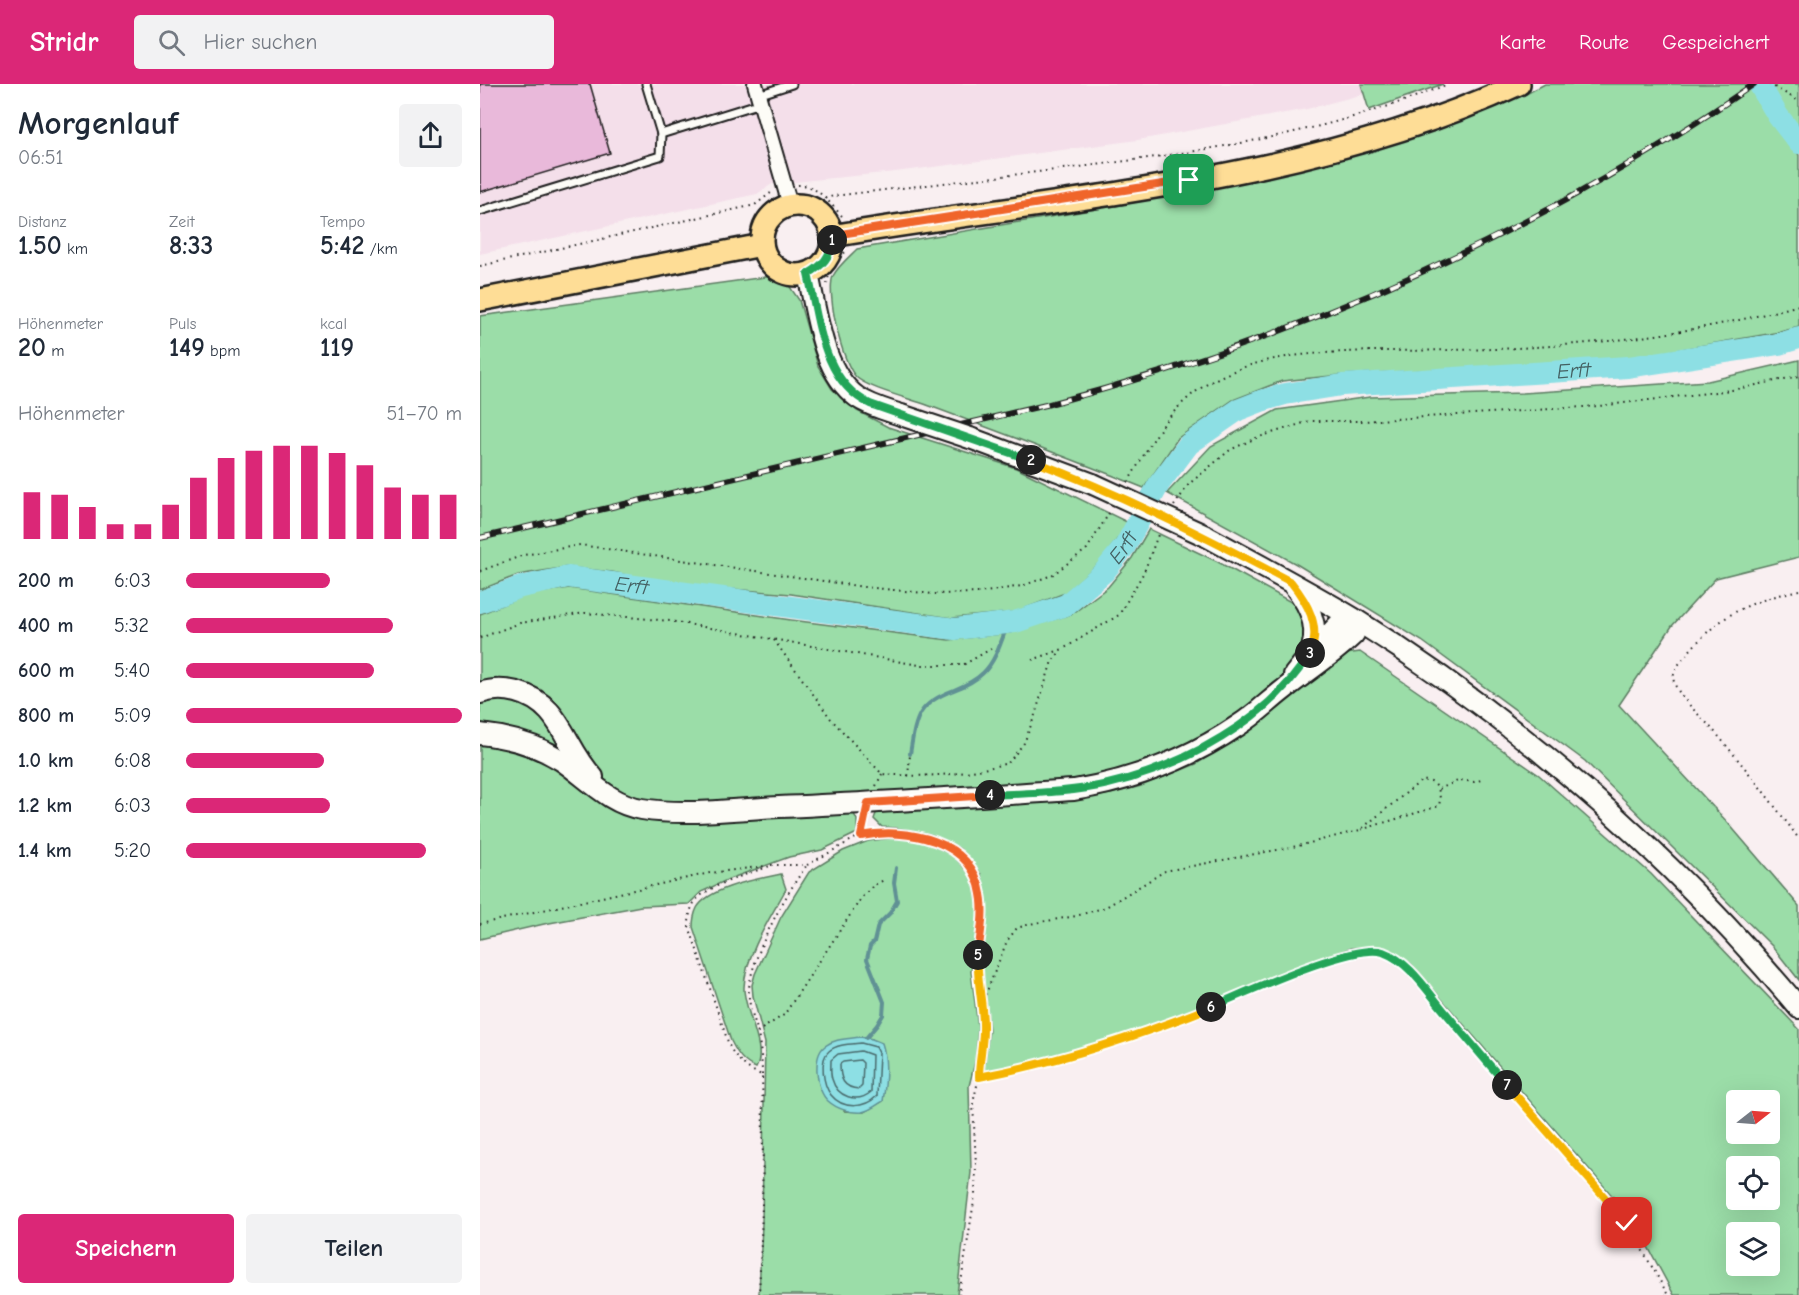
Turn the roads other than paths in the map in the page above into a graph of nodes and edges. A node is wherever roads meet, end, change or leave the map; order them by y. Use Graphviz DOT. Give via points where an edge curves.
graph roads {
  1 [pos="646,84"];
  2 [pos="792,84"];
  3 [pos="1519,84"];
  4 [pos="758,94"];
  5 [pos="661,134"];
  6 [pos="790,205"];
  7 [pos="480,211"];
  8 [pos="840,234"];
  9 [pos="762,245"];
  10 [pos="808,274"];
  11 [pos="480,300"];
  12 [pos="1291,582"];
  13 [pos="1355,620"];
  14 [pos="1308,656"];
  15 [pos="1281,691"];
  16 [pos="480,693"];
  17 [pos="480,734"];
  18 [pos="613,798"];
  19 [pos="1799,1008"];
  1 -- 5 [label="lane"];
  2 -- 4 [label="lane"];
  3 -- 8 [label="main road" via="1398,130 1277,162 1114,192"];
  4 -- 5 [label="lane"];
  4 -- 6 [label="street"];
  5 -- 7 [label="lane" via="660,156"];
  6 -- 8 [label="main road" via="813,208"];
  6 -- 9 [label="main road" via="772,215 762,234"];
  8 -- 10 [label="main road" via="827,259"];
  9 -- 10 [label="main road" via="773,266 790,274"];
  9 -- 11 [label="main road"];
  10 -- 12 [label="main road, bridge" via="825,346 839,379 860,399 1093,484 1206,536"];
  12 -- 13 [label="main road"];
  12 -- 14 [label="main road" via="1313,621 1314,640"];
  13 -- 14 [label="main road" via="1338,624"];
  13 -- 15 [label="main road" via="1354,634"];
  13 -- 19 [label="main road" via="1479,705 1578,784 1694,892"];
  14 -- 15 [label="main road"];
  15 -- 18 [label="main road" via="1240,725 1189,755 1138,776 1074,790 674,812 641,809"];
  16 -- 18 [label="main road" via="509,690 528,695 547,707 590,773"];
  17 -- 18 [label="main road" via="542,749"];
}
